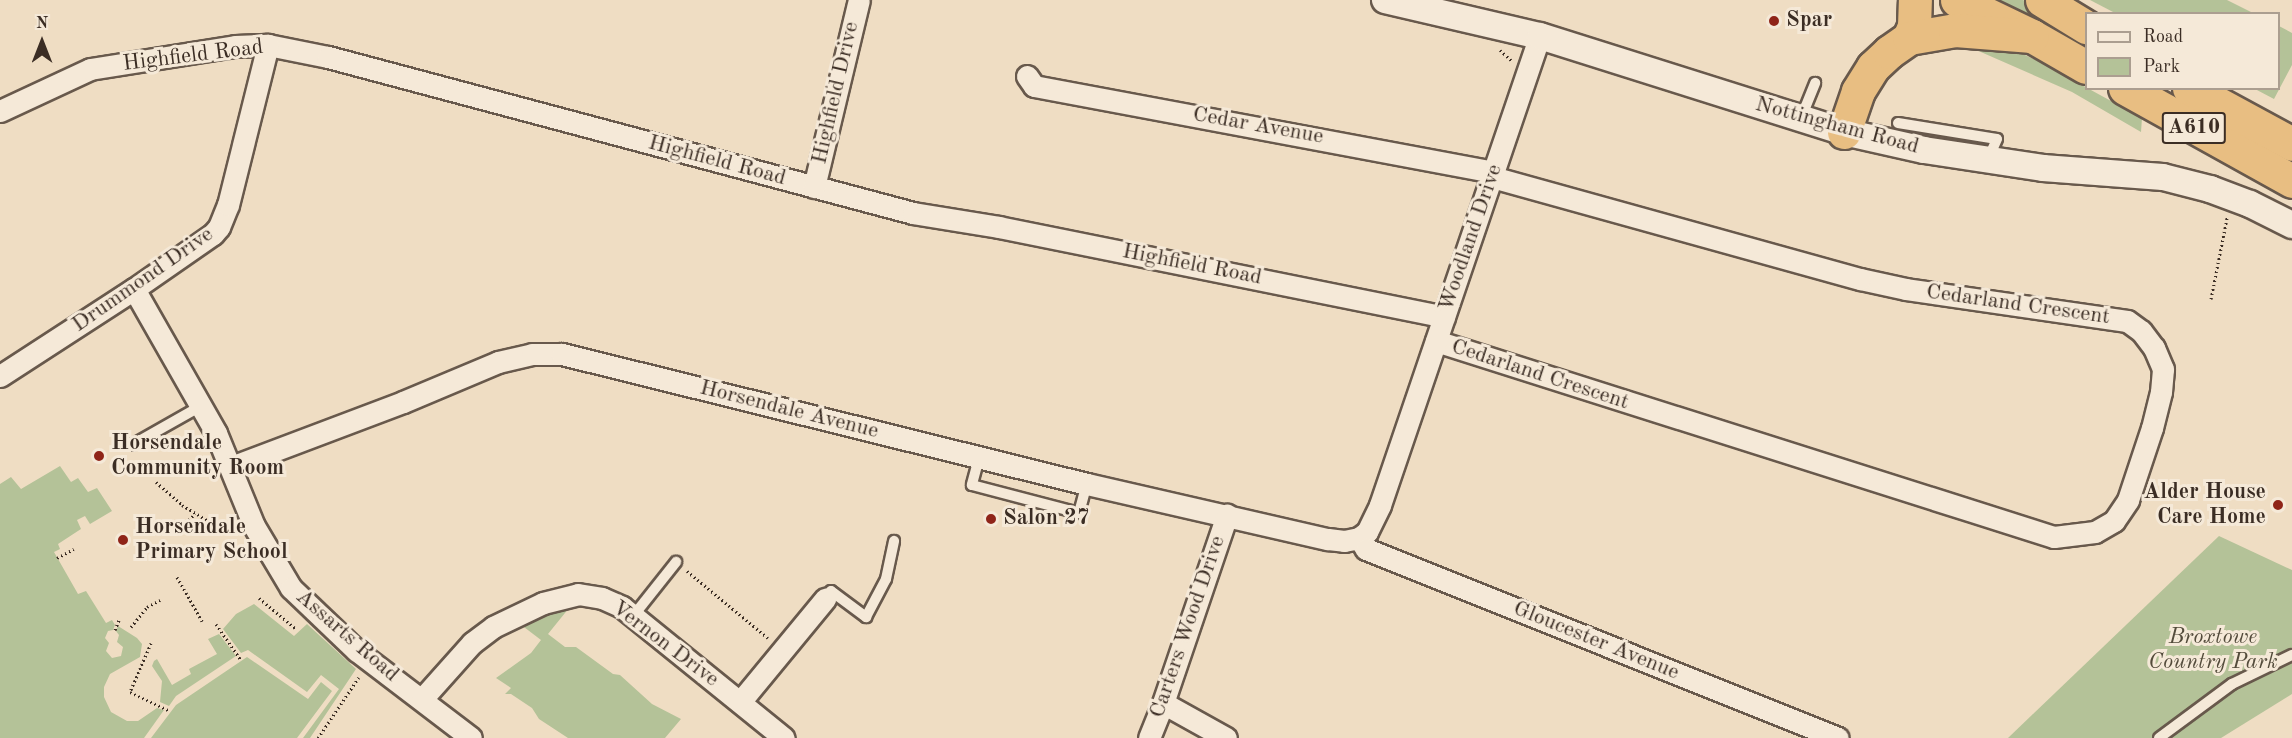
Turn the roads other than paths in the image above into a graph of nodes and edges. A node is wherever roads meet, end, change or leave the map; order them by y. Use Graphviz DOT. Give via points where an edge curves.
graph roads {
  1 [pos="859,0"];
  2 [pos="1385,0"];
  3 [pos="1916,0"];
  4 [pos="1957,0"];
  5 [pos="2043,0"];
  6 [pos="2085,26"];
  7 [pos="1540,36"];
  8 [pos="2032,36"];
  9 [pos="1909,38"];
  10 [pos="268,45"];
  11 [pos="2085,66"];
  12 [pos="1027,76"];
  13 [pos="1815,83"];
  14 [pos="2129,90"];
  15 [pos="2193,90"];
  16 [pos="0,111"];
  17 [pos="1801,119"];
  18 [pos="1898,123"];
  19 [pos="1844,132"];
  20 [pos="2292,144"];
  21 [pos="1988,160"];
  22 [pos="1492,175"];
  23 [pos="2292,181"];
  24 [pos="814,187"];
  25 [pos="2292,225"];
  26 [pos="134,289"];
  27 [pos="1444,317"];
  28 [pos="1436,341"];
  29 [pos="0,376"];
  30 [pos="201,406"];
  31 [pos="132,445"];
  32 [pos="980,458"];
  33 [pos="231,467"];
  34 [pos="1087,484"];
  35 [pos="1227,515"];
  36 [pos="1359,538"];
  37 [pos="894,541"];
  38 [pos="676,562"];
  39 [pos="825,599"];
  40 [pos="634,615"];
  41 [pos="2292,655"];
  42 [pos="422,699"];
  43 [pos="740,702"];
  44 [pos="1163,703"];
  45 [pos="471,738"];
  46 [pos="784,738"];
  47 [pos="1149,738"];
  48 [pos="1226,738"];
  49 [pos="1838,738"];
  50 [pos="2159,738"];
  1 -- 24 [label="street, Highfield Drive"];
  2 -- 7 [label="street, Nottingham Road"];
  3 -- 9 [label="highway"];
  4 -- 8 [label="highway"];
  5 -- 6 [label="highway"];
  7 -- 17 [label="street, Nottingham Road"];
  7 -- 22 [label="street, Woodland Drive"];
  8 -- 9 [label="highway" via="1955,30"];
  8 -- 11 [label="highway"];
  9 -- 19 [label="highway" via="1873,68 1858,91"];
  10 -- 16 [label="street, Highfield Road" via="235,46 90,69"];
  10 -- 24 [label="street, Highfield Road" via="328,57"];
  10 -- 26 [label="street, Drummond Drive" via="228,206 219,227"];
  12 -- 22 [label="street, Cedar Avenue" via="1034,86"];
  13 -- 17 [label="lane"];
  14 -- 23 [label="highway, A610"];
  15 -- 20 [label="highway, A610"];
  17 -- 19 [label="street, Nottingham Road"];
  18 -- 21 [label="lane" via="1997,139"];
  19 -- 21 [label="street, Nottingham Road"];
  21 -- 25 [label="street, Nottingham Road" via="2163,177 2210,189"];
  22 -- 27 [label="street, Woodland Drive"];
  22 -- 28 [label="street, Cedarland Crescent" via="1860,279 2127,321 2154,348 2163,369 2152,429 2128,500 2114,521 2095,532 2054,537"];
  24 -- 27 [label="street, Highfield Road" via="913,213"];
  26 -- 29 [label="street, Drummond Drive"];
  26 -- 30 [label="street, Assarts Road"];
  27 -- 28 [label="street, Woodland Drive"];
  28 -- 36 [label="street, Woodland Drive" via="1375,519"];
  30 -- 31 [label="lane"];
  30 -- 33 [label="street, Assarts Road"];
  32 -- 33 [label="street, Horsendale Avenue" via="562,354 532,354 498,362"];
  32 -- 34 [label="street, Horsendale Avenue"];
  32 -- 34 [label="lane" via="972,485 1079,513"];
  33 -- 42 [label="street, Assarts Road" via="254,526 291,588 369,660"];
  34 -- 35 [label="street, Horsendale Avenue"];
  35 -- 36 [label="street, Horsendale Avenue" via="1328,539"];
  35 -- 44 [label="street, Carters Wood Drive"];
  36 -- 49 [label="street, Gloucester Avenue" via="1366,549"];
  37 -- 39 [label="lane" via="886,579 866,617 831,591"];
  38 -- 40 [label="lane"];
  39 -- 43 [label="street"];
  40 -- 42 [label="street, Vernon Drive" via="602,598 578,594 543,603 509,618 472,644"];
  40 -- 43 [label="street, Vernon Drive"];
  41 -- 50 [label="lane" via="2232,684"];
  42 -- 45 [label="street, Assarts Road"];
  43 -- 46 [label="street, Vernon Drive"];
  44 -- 47 [label="street, Carters Wood Drive"];
  44 -- 48 [label="street"];
}
